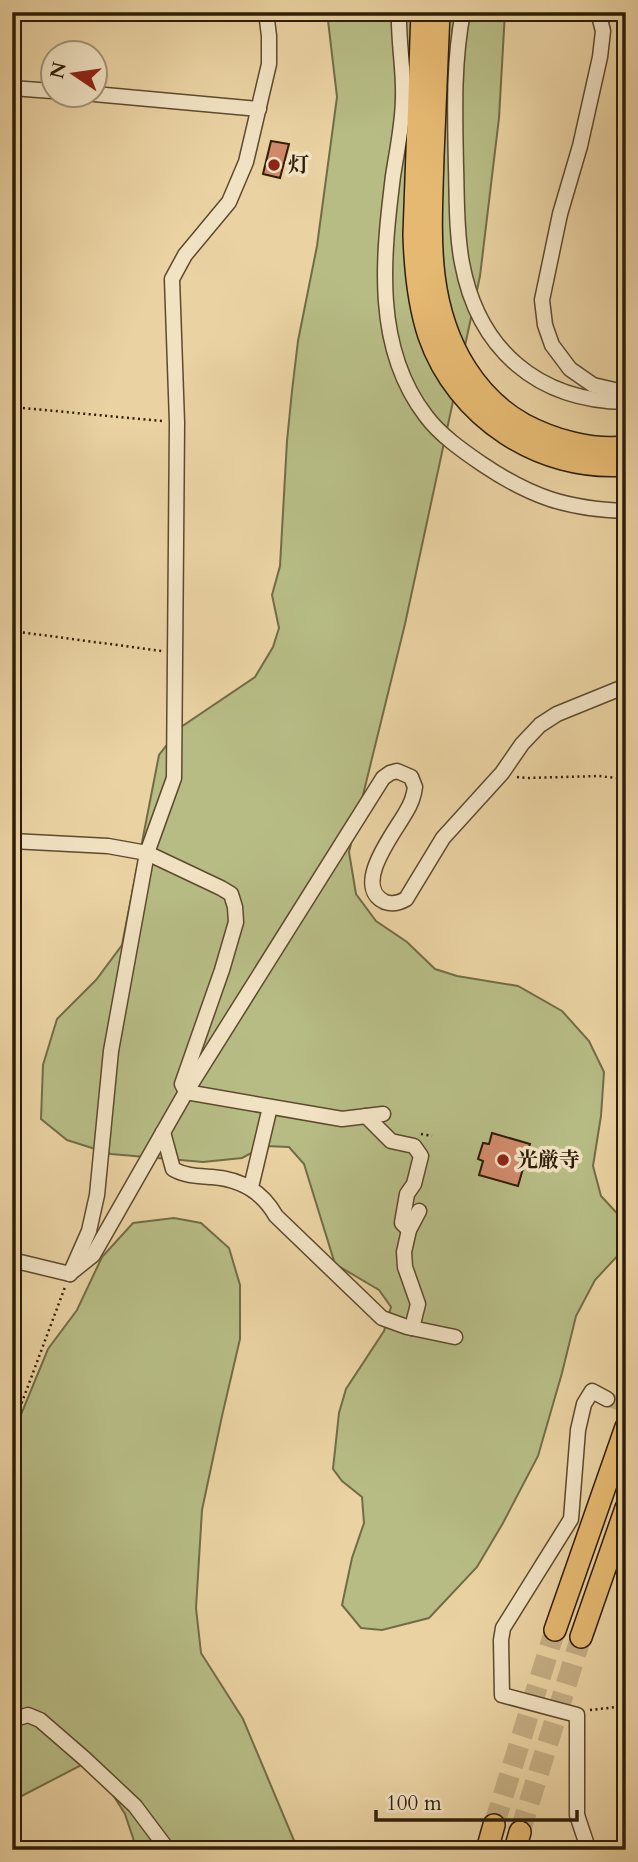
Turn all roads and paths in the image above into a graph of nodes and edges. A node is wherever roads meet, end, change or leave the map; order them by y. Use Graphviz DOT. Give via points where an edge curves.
graph roads {
  1 [pos="266,12"];
  2 [pos="399,12"];
  3 [pos="422,12"];
  4 [pos="439,12"];
  5 [pos="463,12"];
  6 [pos="598,12"];
  7 [pos="12,88"];
  8 [pos="38,90"];
  9 [pos="108,95"];
  10 [pos="259,108"];
  11 [pos="626,395"];
  12 [pos="626,402"];
  13 [pos="12,407"];
  14 [pos="177,423"];
  15 [pos="626,447"];
  16 [pos="626,465"];
  17 [pos="626,511"];
  18 [pos="12,631"];
  19 [pos="176,653"];
  20 [pos="626,686"];
  21 [pos="502,773"];
  22 [pos="626,779"];
  23 [pos="12,841"];
  24 [pos="148,853"];
  25 [pos="186,1093"];
  26 [pos="270,1107"];
  27 [pos="383,1114"];
  28 [pos="366,1116"];
  29 [pos="163,1132"];
  30 [pos="246,1186"];
  31 [pos="419,1211"];
  32 [pos="409,1230"];
  33 [pos="12,1260"];
  34 [pos="69,1274"];
  35 [pos="412,1328"];
  36 [pos="455,1336"];
  37 [pos="607,1399"];
  38 [pos="626,1427"];
  39 [pos="12,1429"];
  40 [pos="626,1508"];
  41 [pos="555,1630"];
  42 [pos="581,1637"];
  43 [pos="626,1706"];
  44 [pos="577,1715"];
  45 [pos="12,1720"];
  46 [pos="494,1825"];
  47 [pos="168,1850"];
  48 [pos="487,1850"];
  49 [pos="593,1850"];
  1 -- 10 [label="street" via="269,64"];
  2 -- 17 [label="street" via="403,97 384,279 392,340 411,396 449,439 525,490 573,507"];
  3 -- 16 [label="highway" via="415,262 422,311 439,360 467,401 526,446 573,461"];
  4 -- 15 [label="highway" via="431,234 435,289 448,338 478,385 517,420 577,444"];
  5 -- 12 [label="street" via="456,60 458,223 461,260 477,313 502,351 537,379 582,396"];
  6 -- 11 [label="street" via="603,31 600,57 542,300 552,345 570,369 593,385"];
  7 -- 8 [label="street"];
  9 -- 10 [label="street"];
  10 -- 14 [label="street" via="246,162 229,202 185,255 172,279"];
  13 -- 14 [label="path"];
  14 -- 19 [label="street"];
  18 -- 19 [label="path"];
  19 -- 24 [label="street" via="174,778"];
  20 -- 21 [label="street" via="540,725"];
  21 -- 22 [label="path" via="526,778"];
  21 -- 25 [label="street" via="443,838 406,899 397,904 380,898 371,883 415,787 411,777 397,771 383,779"];
  23 -- 24 [label="street"];
  24 -- 25 [label="street" via="221,888 230,894 235,907 236,922 222,970 182,1084"];
  24 -- 34 [label="street" via="111,1051 97,1195 89,1231"];
  25 -- 26 [label="street"];
  25 -- 29 [label="street"];
  26 -- 28 [label="street" via="342,1119"];
  26 -- 30 [label="street" via="253,1183"];
  27 -- 28 [label="street"];
  28 -- 32 [label="street" via="391,1141 414,1146 421,1156 402,1223"];
  29 -- 30 [label="street" via="173,1169"];
  29 -- 34 [label="street" via="93,1255"];
  30 -- 35 [label="street" via="268,1202 276,1216 382,1318"];
  31 -- 32 [label="street"];
  32 -- 35 [label="street" via="405,1267 418,1304"];
  33 -- 34 [label="street"];
  34 -- 39 [label="path"];
  35 -- 36 [label="street"];
  37 -- 44 [label="street" via="592,1391 584,1404 571,1519 503,1628 501,1640 502,1695"];
  38 -- 41 [label="highway"];
  40 -- 42 [label="highway"];
  43 -- 44 [label="path"];
  44 -- 49 [label="street" via="578,1815 587,1845"];
  45 -- 47 [label="street" via="28,1715 40,1720 135,1806"];
  46 -- 48 [label="highway"];
}
